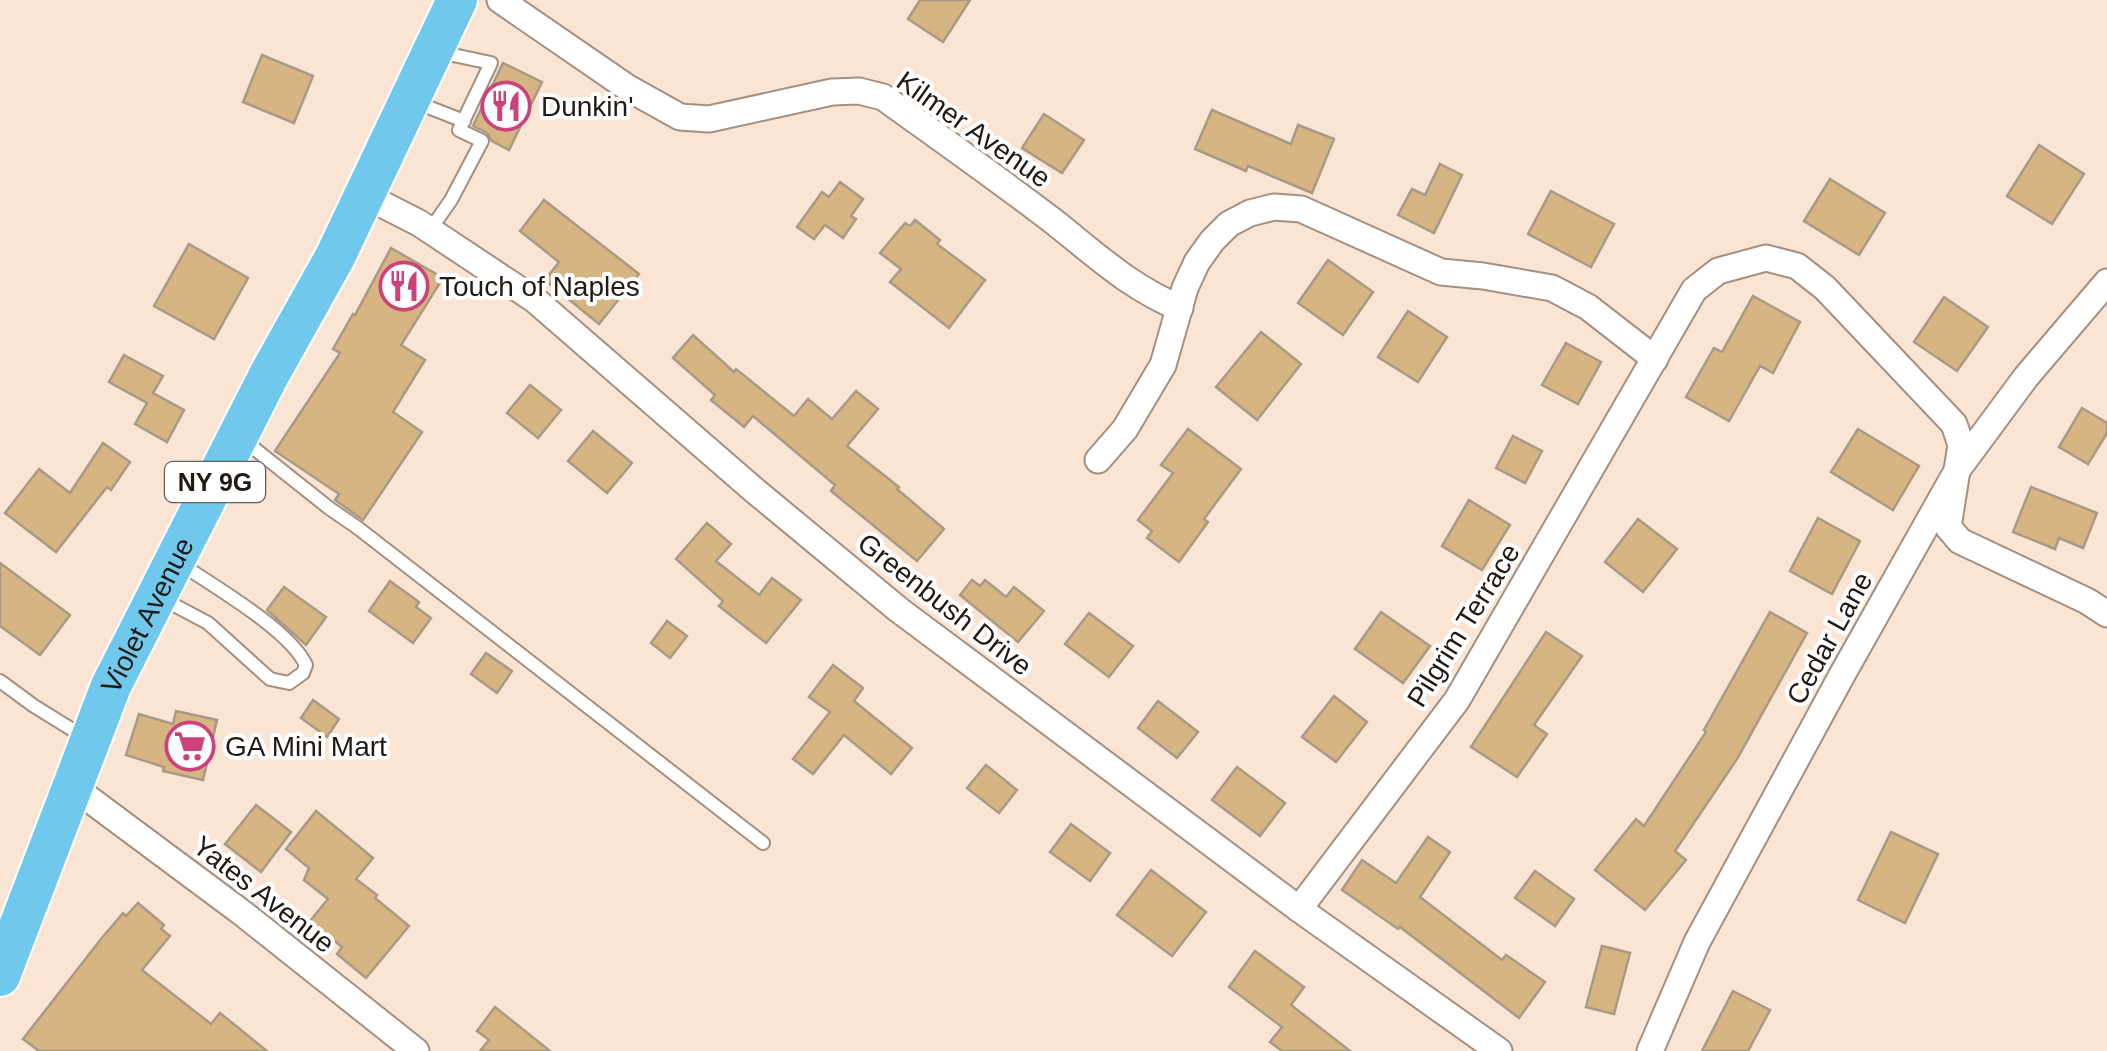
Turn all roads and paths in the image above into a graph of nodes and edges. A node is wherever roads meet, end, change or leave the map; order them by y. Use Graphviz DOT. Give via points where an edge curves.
graph roads {
  1 [pos="457,0"];
  2 [pos="500,0"];
  3 [pos="433,50"];
  4 [pos="410,99"];
  5 [pos="464,121"];
  6 [pos="364,195"];
  7 [pos="430,230"];
  8 [pos="2107,282"];
  9 [pos="1180,308"];
  10 [pos="1654,358"];
  11 [pos="239,436"];
  12 [pos="1098,460"];
  13 [pos="1958,470"];
  14 [pos="176,560"];
  15 [pos="157,596"];
  16 [pos="2107,614"];
  17 [pos="0,681"];
  18 [pos="91,741"];
  19 [pos="73,787"];
  20 [pos="763,843"];
  21 [pos="1299,909"];
  22 [pos="0,976"];
  23 [pos="416,1051"];
  24 [pos="1499,1051"];
  25 [pos="1650,1051"];
  1 -- 3 [label="main road, Violet Avenue / NY 9G"];
  2 -- 9 [label="street, Kilmer Avenue" via="680,117 709,119 832,92 883,97 1110,268"];
  3 -- 4 [label="main road, Violet Avenue / NY 9G"];
  3 -- 5 [label="lane" via="491,63"];
  4 -- 5 [label="lane"];
  4 -- 6 [label="main road, Violet Avenue / NY 9G"];
  5 -- 7 [label="lane" via="459,130 482,141"];
  6 -- 7 [label="street, Greenbush Drive"];
  6 -- 11 [label="main road, Violet Avenue / NY 9G"];
  7 -- 21 [label="street, Greenbush Drive" via="535,300 899,610"];
  8 -- 13 [label="street, Cedar Lane"];
  9 -- 10 [label="street" via="1197,262 1229,224 1262,210 1301,209 1441,272 1552,288"];
  9 -- 12 [label="street" via="1163,365"];
  10 -- 13 [label="street, Pilgrim Terrace" via="1694,290 1718,270 1766,258 1797,266 1954,424 1961,445"];
  10 -- 21 [label="street, Pilgrim Terrace" via="1457,700"];
  11 -- 14 [label="main road, Violet Avenue / NY 9G"];
  11 -- 20 [label="lane"];
  13 -- 16 [label="street" via="1948,527 1960,541"];
  13 -- 25 [label="street, Cedar Lane" via="1697,942"];
  14 -- 15 [label="main road, Violet Avenue / NY 9G"];
  14 -- 15 [label="lane" via="280,632 301,655 303,673 289,683 270,679 208,624"];
  15 -- 18 [label="main road, Violet Avenue / NY 9G"];
  17 -- 18 [label="lane"];
  18 -- 19 [label="main road, Violet Avenue / NY 9G"];
  19 -- 22 [label="main road, Violet Avenue / NY 9G"];
  19 -- 23 [label="street, Yates Avenue"];
  21 -- 24 [label="street, Greenbush Drive"];
}
